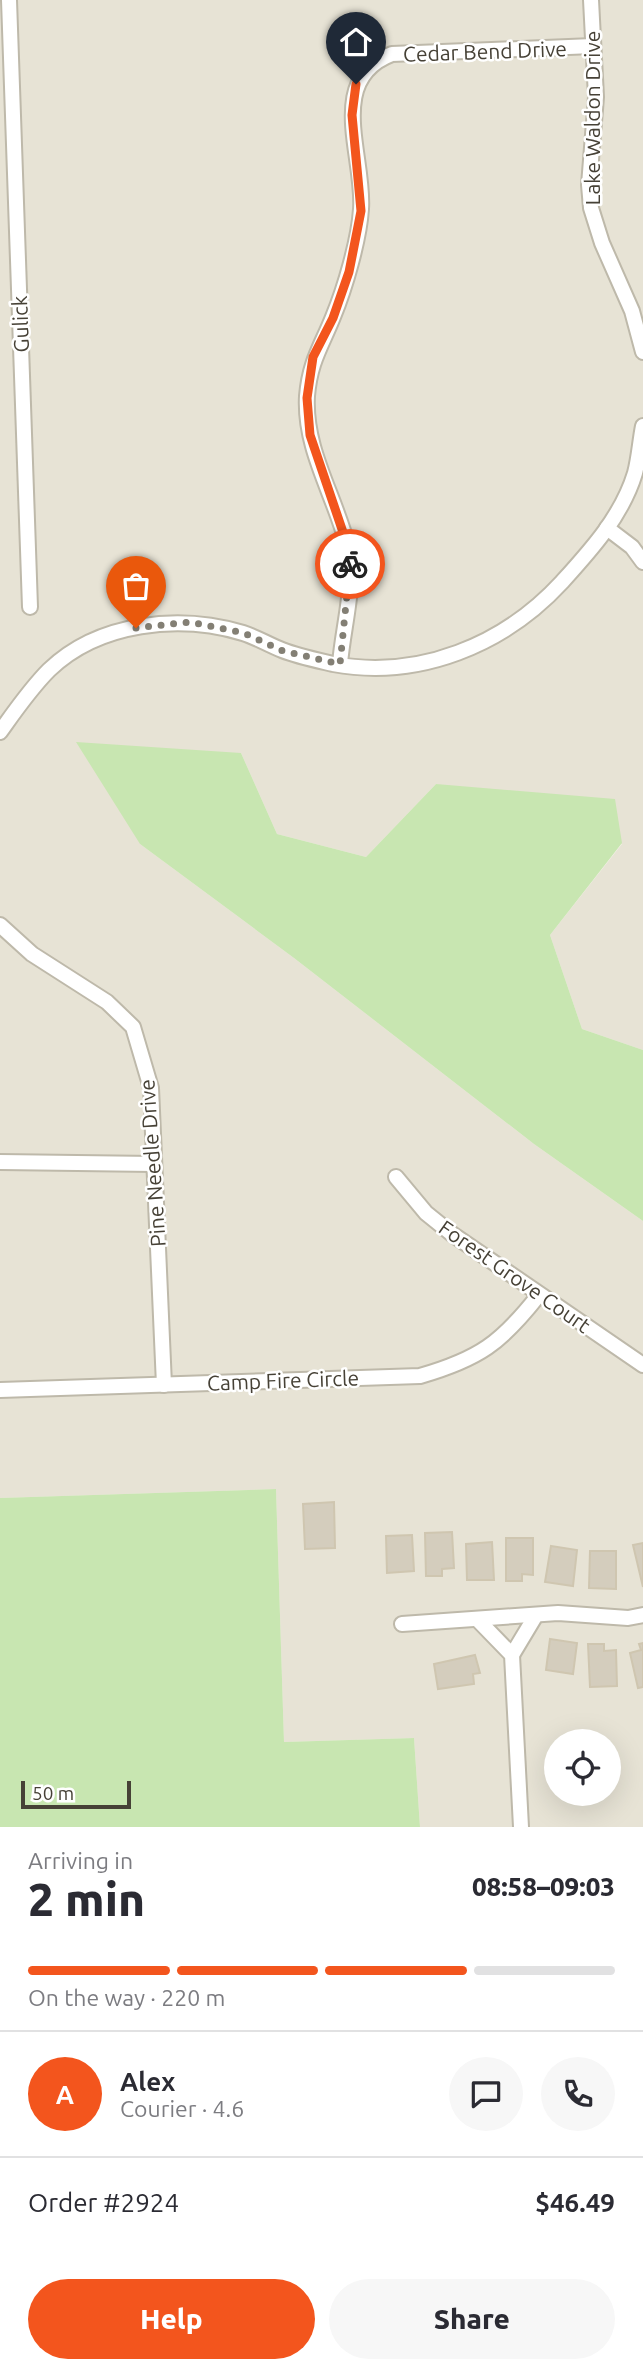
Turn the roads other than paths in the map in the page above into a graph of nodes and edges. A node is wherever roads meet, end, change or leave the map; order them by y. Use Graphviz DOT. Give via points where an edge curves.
graph roads {
  1 [pos="9,0"];
  2 [pos="591,0"];
  3 [pos="593,46"];
  4 [pos="643,352"];
  5 [pos="643,426"];
  6 [pos="607,528"];
  7 [pos="643,562"];
  8 [pos="30,607"];
  9 [pos="340,664"];
  10 [pos="0,733"];
  11 [pos="0,925"];
  12 [pos="0,1163"];
  13 [pos="154,1164"];
  14 [pos="396,1177"];
  15 [pos="538,1296"];
  16 [pos="643,1365"];
  17 [pos="164,1385"];
  18 [pos="0,1390"];
  19 [pos="536,1615"];
  20 [pos="643,1615"];
  21 [pos="478,1620"];
  22 [pos="402,1624"];
  23 [pos="512,1655"];
  24 [pos="521,1827"];
  1 -- 8 [label="street, Gulick"];
  2 -- 3 [label="street, Lake Waldon Drive"];
  3 -- 4 [label="street, Lake Waldon Drive" via="596,97 591,208 601,243 632,311"];
  3 -- 9 [label="street, Cedar Bend Drive" via="392,54 373,61 356,84 352,115 361,211 349,272 313,357 307,398 310,435 347,544 350,568"];
  5 -- 6 [label="street" via="635,473"];
  6 -- 7 [label="street"];
  6 -- 9 [label="street" via="543,602 487,640 428,663 397,667"];
  9 -- 10 [label="street" via="283,651 244,633 190,622 153,624 90,642 50,668"];
  11 -- 13 [label="street, Pine Needle Drive" via="33,954 107,1002 133,1027 151,1088"];
  12 -- 13 [label="street"];
  13 -- 17 [label="street, Pine Needle Drive"];
  14 -- 15 [label="street, Forest Grove Court" via="426,1213"];
  15 -- 16 [label="street, Forest Grove Court"];
  15 -- 17 [label="street, Camp Fire Circle" via="497,1342 461,1364 420,1376"];
  17 -- 18 [label="street, Camp Fire Circle"];
  19 -- 20 [label="street"];
  19 -- 21 [label="street"];
  19 -- 23 [label="street"];
  21 -- 22 [label="street"];
  21 -- 23 [label="street"];
  23 -- 24 [label="street"];
}
